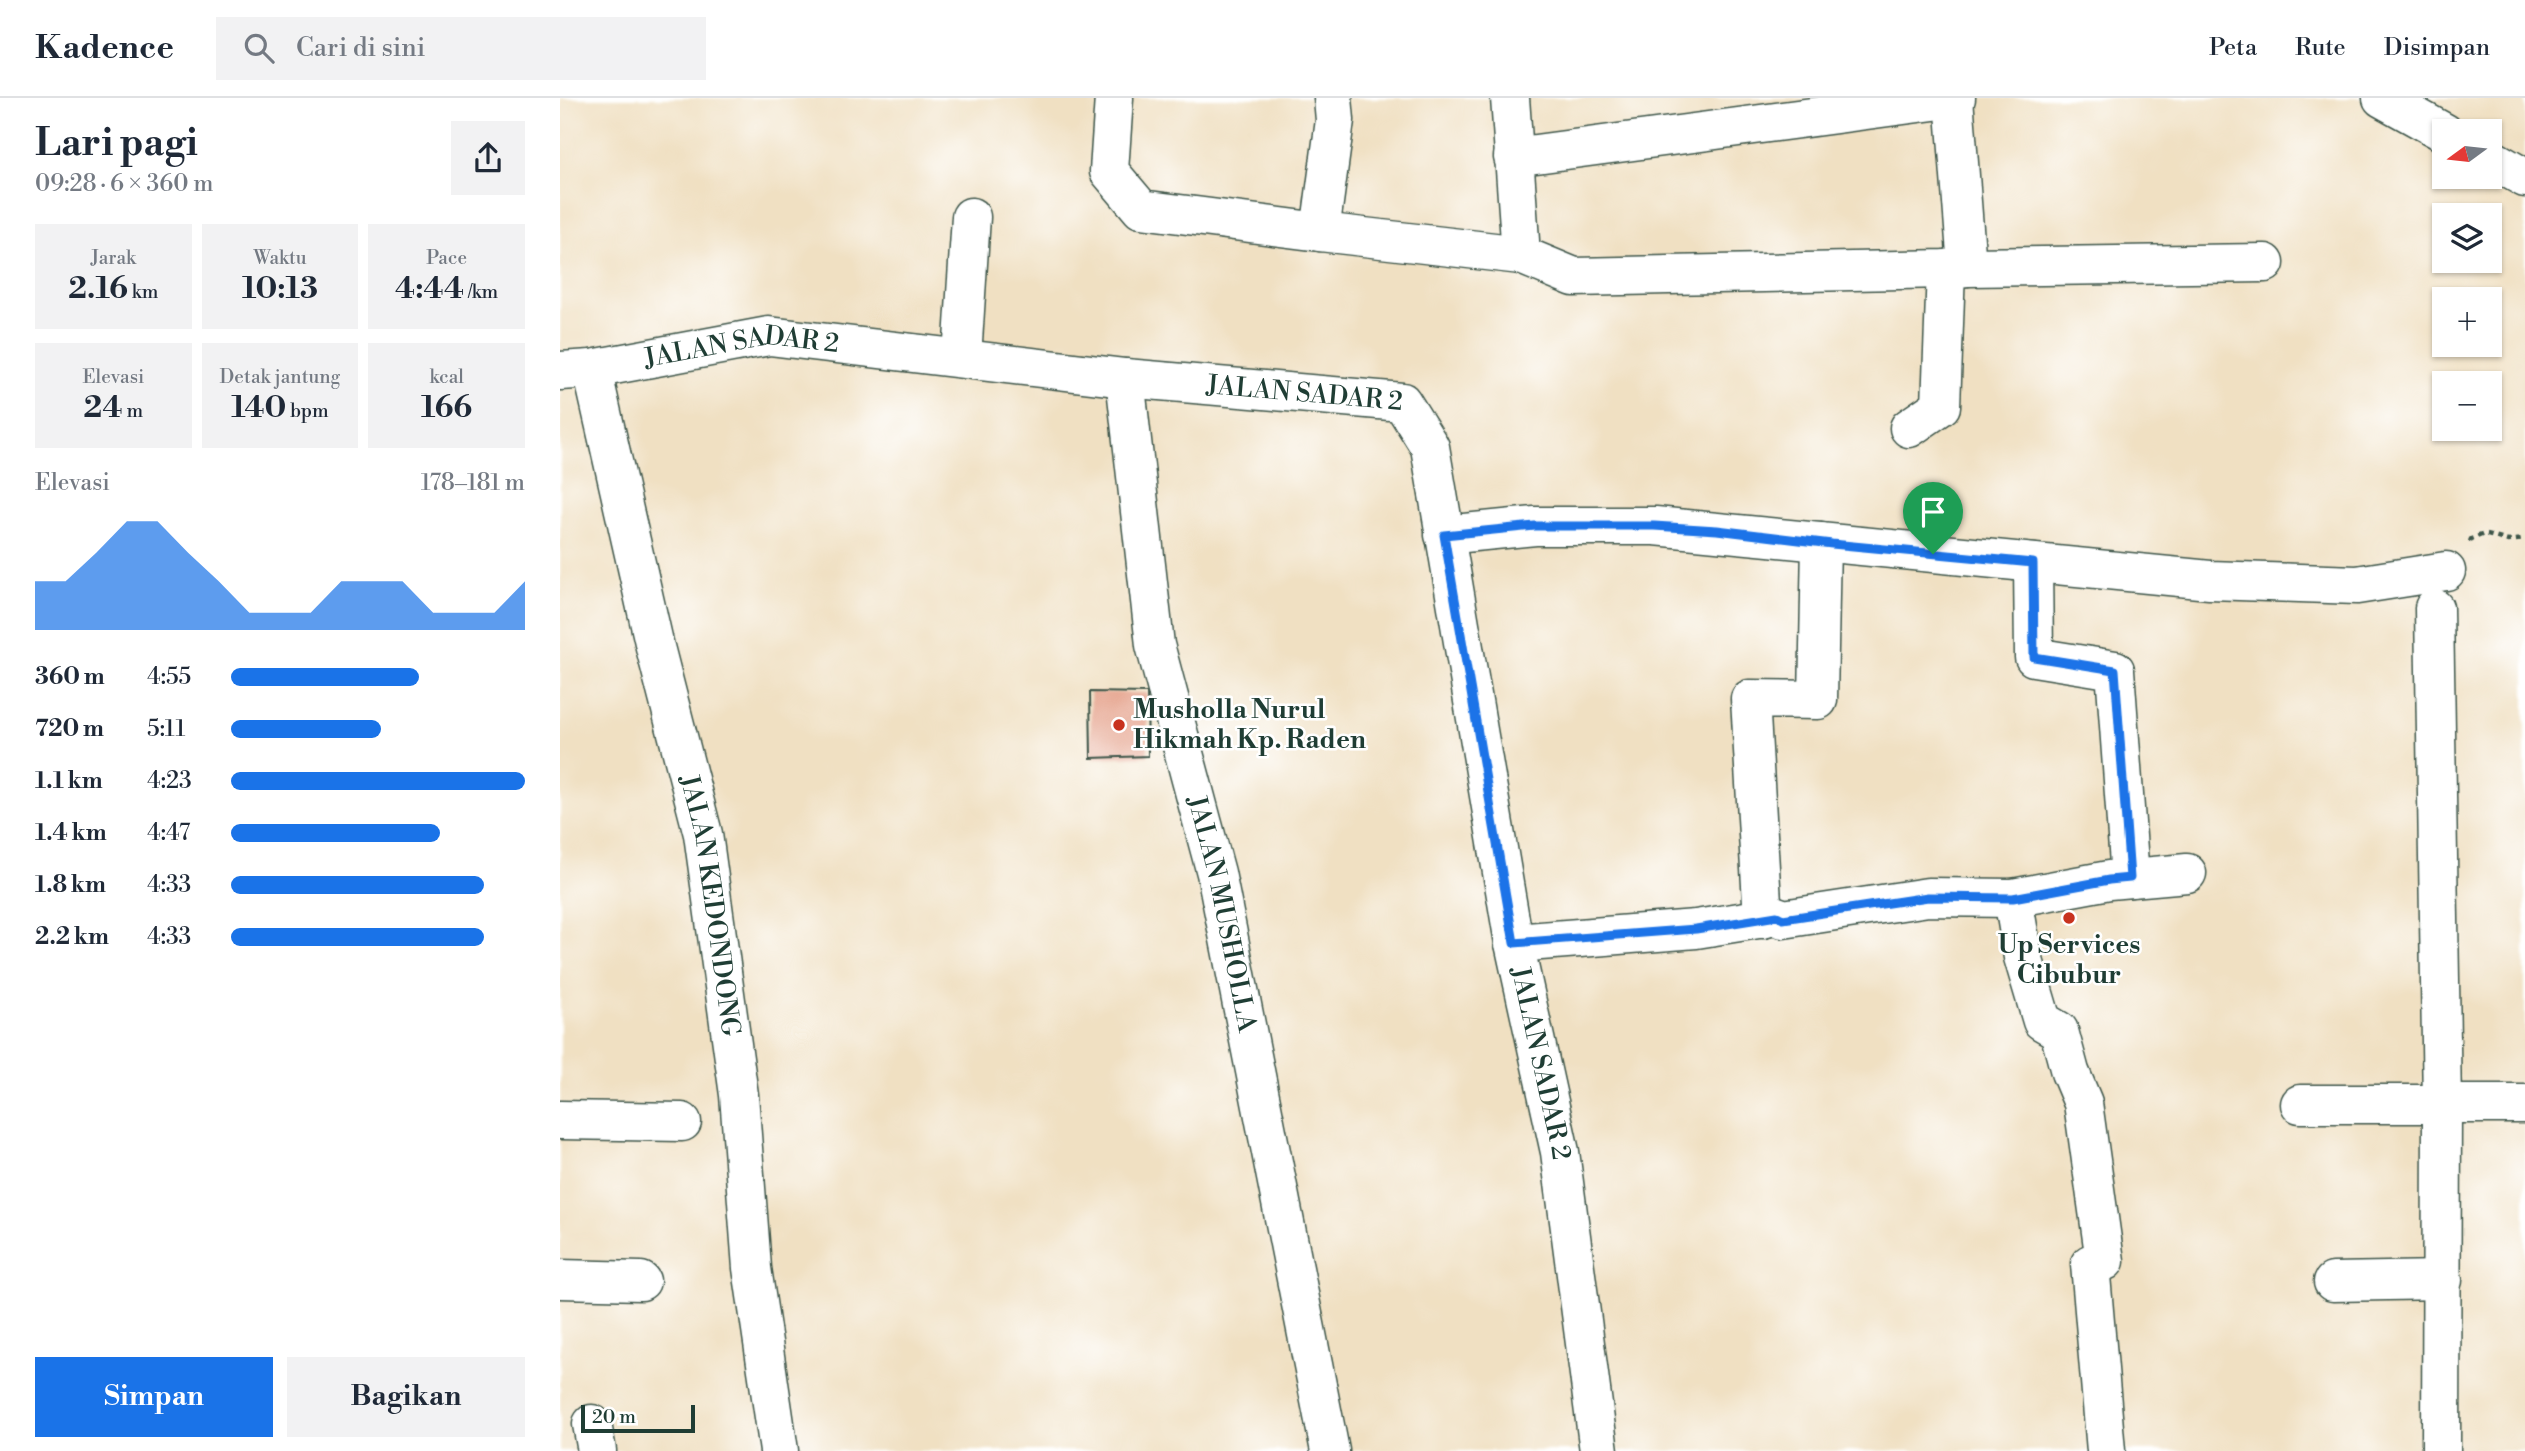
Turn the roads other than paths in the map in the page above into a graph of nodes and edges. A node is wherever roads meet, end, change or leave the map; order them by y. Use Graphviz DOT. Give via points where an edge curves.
graph roads {
  1 [pos="1114,98"];
  2 [pos="1333,98"];
  3 [pos="1510,98"];
  4 [pos="1955,98"];
  5 [pos="2382,98"];
  6 [pos="2432,126"];
  7 [pos="1513,157"];
  8 [pos="2502,165"];
  9 [pos="2525,178"];
  10 [pos="971,217"];
  11 [pos="1320,232"];
  12 [pos="1521,255"];
  13 [pos="2265,263"];
  14 [pos="1956,268"];
  15 [pos="961,357"];
  16 [pos="576,370"];
  17 [pos="1125,378"];
  18 [pos="1909,428"];
  19 [pos="1444,535"];
  20 [pos="1821,542"];
  21 [pos="2033,563"];
  22 [pos="2446,571"];
  23 [pos="2434,608"];
  24 [pos="2187,873"];
  25 [pos="2130,878"];
  26 [pos="2013,898"];
  27 [pos="1763,919"];
  28 [pos="1514,943"];
  29 [pos="2300,1104"];
  30 [pos="2525,1104"];
  31 [pos="2442,1105"];
  32 [pos="560,1120"];
  33 [pos="682,1122"];
  34 [pos="560,1279"];
  35 [pos="2443,1280"];
  36 [pos="642,1281"];
  37 [pos="2333,1282"];
  38 [pos="779,1451"];
  39 [pos="1330,1451"];
  40 [pos="1599,1451"];
  41 [pos="2106,1451"];
  42 [pos="2441,1451"];
  1 -- 11 [label="street" via="1109,171 1141,209"];
  2 -- 11 [label="street" via="1335,120"];
  3 -- 7 [label="street"];
  4 -- 7 [label="street"];
  4 -- 14 [label="street"];
  5 -- 6 [label="street"];
  7 -- 12 [label="street"];
  8 -- 9 [label="street"];
  10 -- 15 [label="street"];
  11 -- 12 [label="street"];
  12 -- 14 [label="street" via="1574,277"];
  13 -- 14 [label="street"];
  14 -- 18 [label="street" via="1941,405"];
  15 -- 16 [label="street, JALAN SADAR 2" via="769,336"];
  15 -- 17 [label="street, JALAN SADAR 2"];
  16 -- 38 [label="street, JALAN KEDONDONG" via="703,834 739,1095 752,1268"];
  17 -- 19 [label="street, JALAN SADAR 2" via="1402,402 1430,447"];
  17 -- 39 [label="street, JALAN MUSHOLLA" via="1155,645 1216,873"];
  19 -- 20 [label="street" via="1535,526 1654,526"];
  19 -- 28 [label="street, JALAN SADAR 2"];
  20 -- 21 [label="street"];
  20 -- 27 [label="street" via="1818,701 1749,699"];
  21 -- 22 [label="street" via="2210,580 2357,585"];
  21 -- 25 [label="street" via="2034,657 2115,670"];
  23 -- 31 [label="street"];
  24 -- 25 [label="street"];
  25 -- 26 [label="street"];
  26 -- 27 [label="street" via="1928,897"];
  26 -- 41 [label="street" via="2023,957 2042,1021 2059,1031 2083,1103 2105,1261 2090,1264"];
  27 -- 28 [label="street" via="1696,929"];
  28 -- 40 [label="street, JALAN SADAR 2" via="1560,1152"];
  29 -- 31 [label="street"];
  30 -- 31 [label="street"];
  31 -- 35 [label="street"];
  32 -- 33 [label="street"];
  34 -- 36 [label="street"];
  35 -- 37 [label="street"];
  35 -- 42 [label="street"];
}
